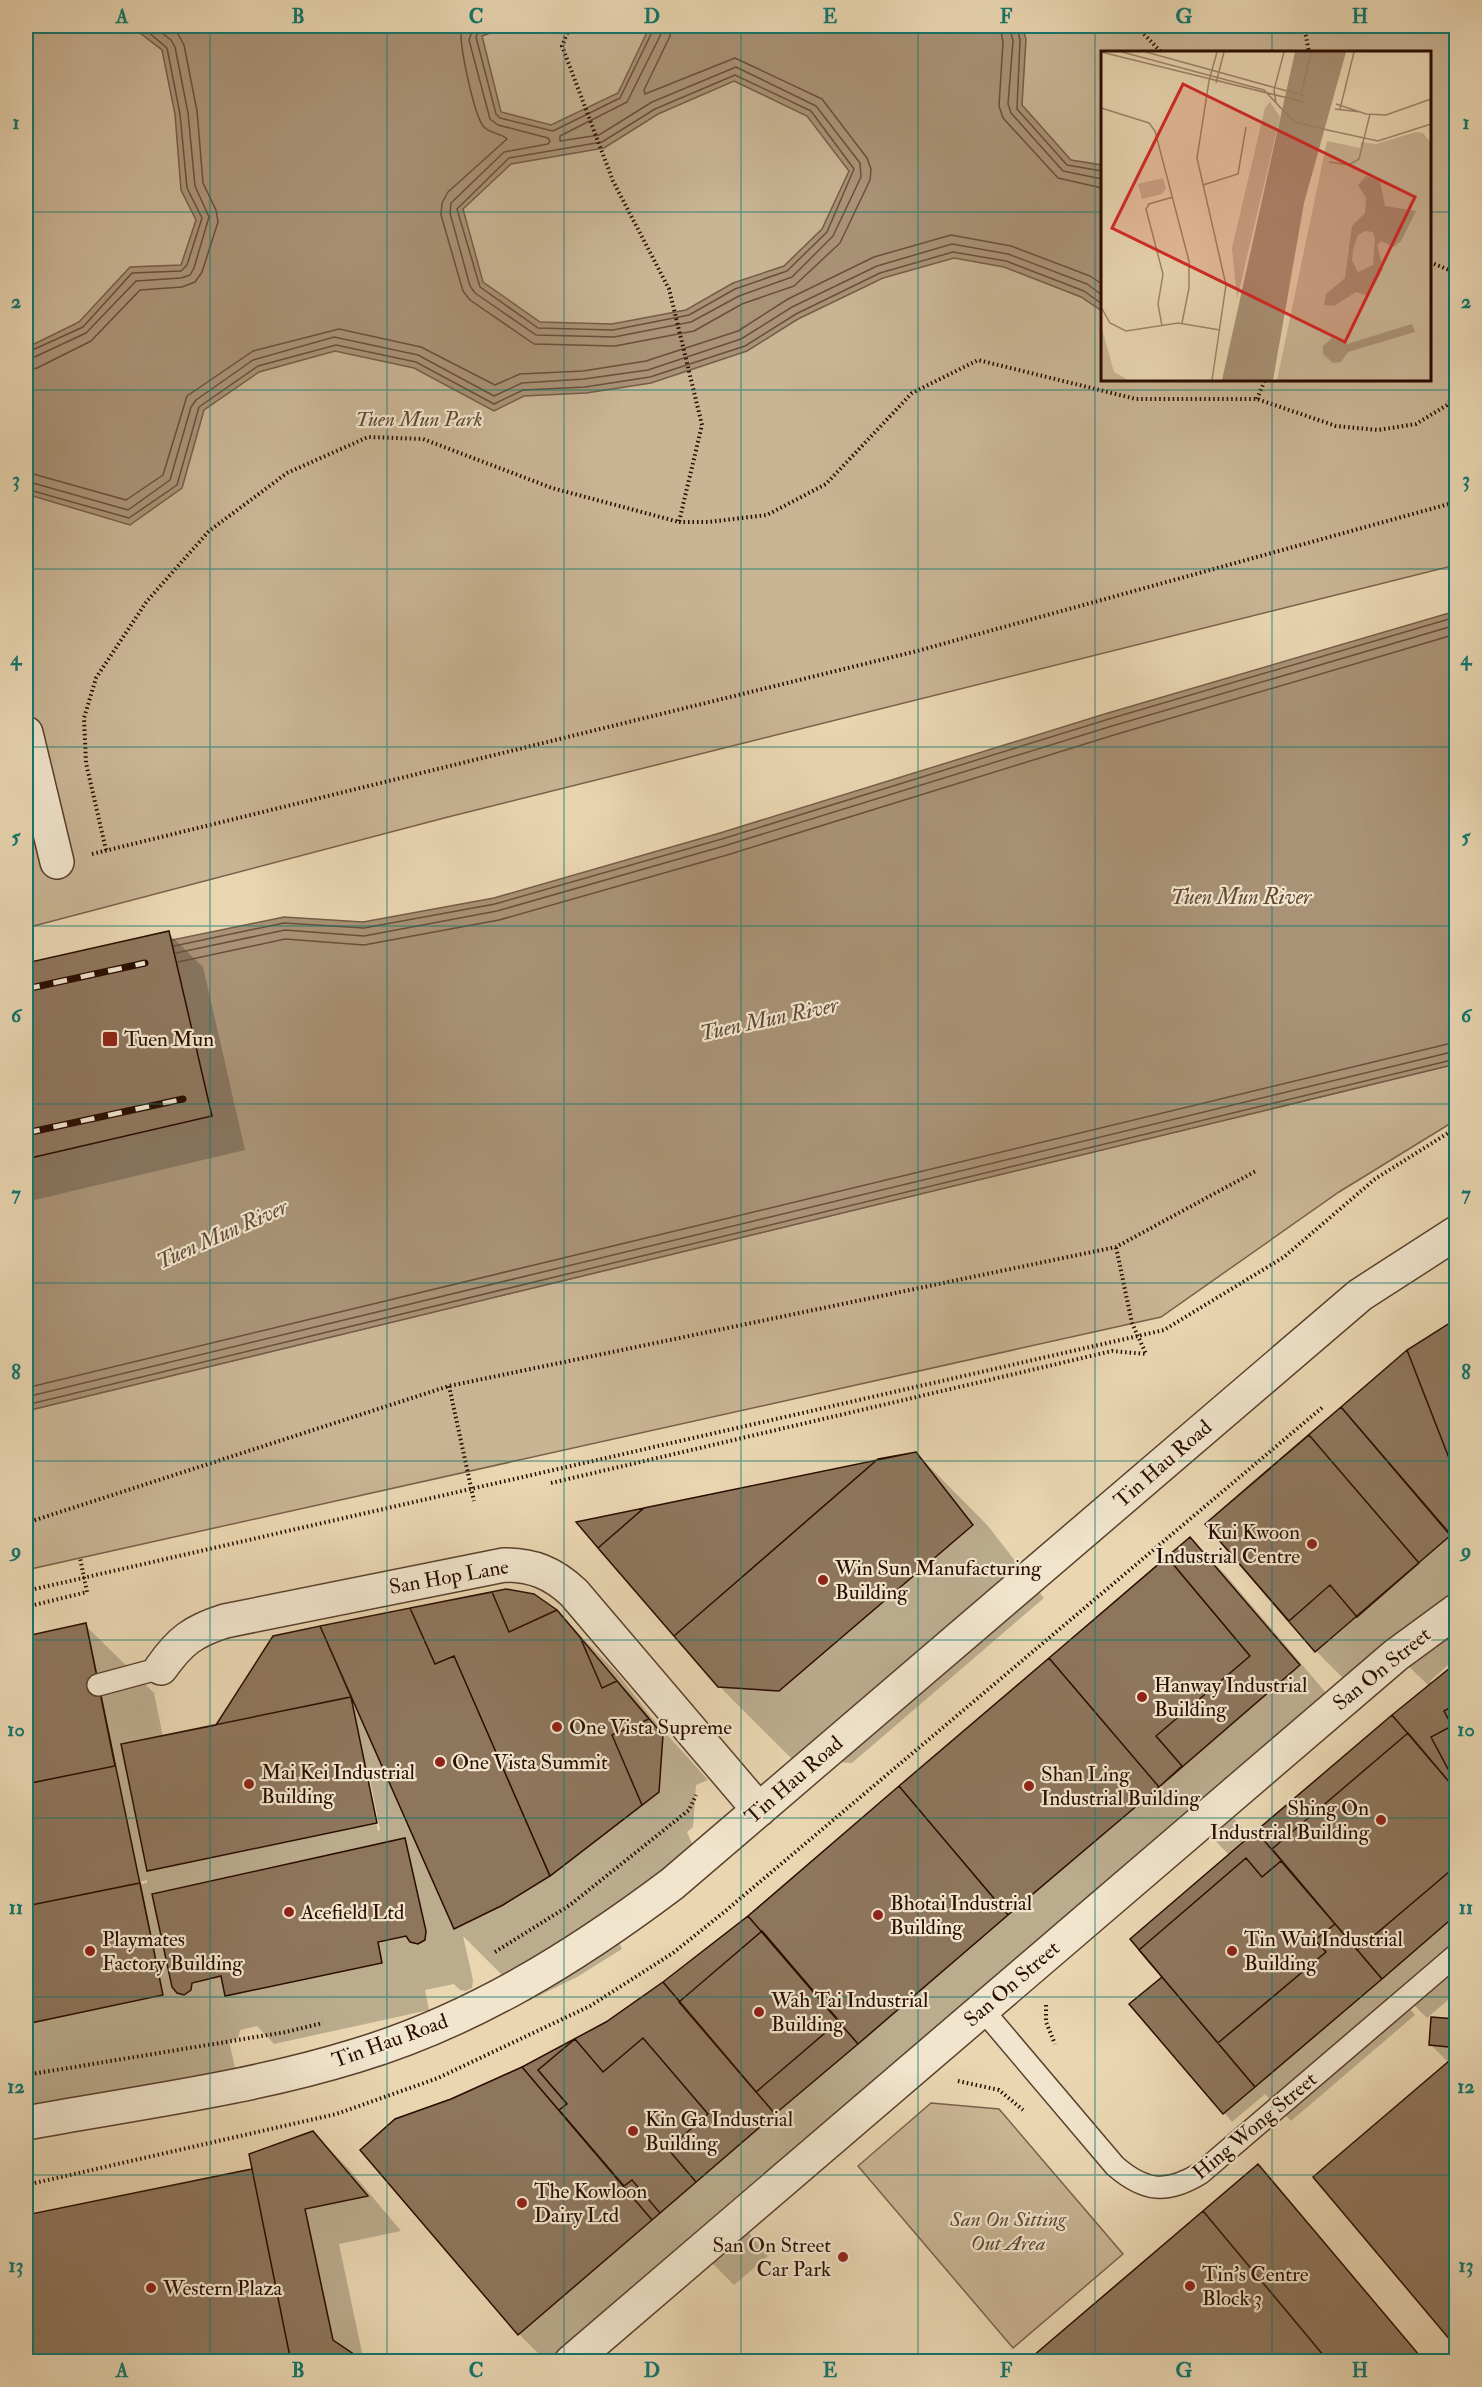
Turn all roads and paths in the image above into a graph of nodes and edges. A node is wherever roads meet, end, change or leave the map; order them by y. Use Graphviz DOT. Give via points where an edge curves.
graph roads {
  1 [pos="570,26"];
  2 [pos="1128,26"];
  3 [pos="1304,26"];
  4 [pos="1160,51"];
  5 [pos="1309,51"];
  6 [pos="1431,263"];
  7 [pos="1456,273"];
  8 [pos="1266,381"];
  9 [pos="1456,393"];
  10 [pos="1257,399"];
  11 [pos="1456,502"];
  12 [pos="679,522"];
  13 [pos="26,733"];
  14 [pos="106,850"];
  15 [pos="57,862"];
  16 [pos="1456,1128"];
  17 [pos="1256,1171"];
  18 [pos="1456,1233"];
  19 [pos="1116,1247"];
  20 [pos="1138,1336"];
  21 [pos="449,1386"];
  22 [pos="551,1483"];
  23 [pos="472,1489"];
  24 [pos="474,1501"];
  25 [pos="26,1523"];
  26 [pos="80,1558"];
  27 [pos="84,1578"];
  28 [pos="26,1591"];
  29 [pos="26,1606"];
  30 [pos="1456,1611"];
  31 [pos="161,1668"];
  32 [pos="98,1685"];
  33 [pos="700,1786"];
  34 [pos="759,1810"];
  35 [pos="1456,1955"];
  36 [pos="486,1958"];
  37 [pos="982,2009"];
  38 [pos="328,2022"];
  39 [pos="26,2075"];
  40 [pos="952,2082"];
  41 [pos="1029,2116"];
  42 [pos="26,2123"];
  43 [pos="571,2361"];
  1 -- 12 [label="path" via="561,46 613,181 669,289 702,425"];
  2 -- 4 [label="path" via="1143,33"];
  3 -- 5 [label="path"];
  6 -- 7 [label="path"];
  8 -- 10 [label="path"];
  9 -- 10 [label="path" via="1447,405 1416,424 1378,430 1336,426"];
  10 -- 12 [label="path" via="1136,399 978,360 912,393 826,484 767,515"];
  11 -- 14 [label="path" via="917,651"];
  12 -- 14 [label="path" via="552,488 423,439 368,437 287,473 208,531 147,601 96,678 84,718 86,763"];
  13 -- 15 [label="street"];
  14 -- 15 [label="path"];
  16 -- 20 [label="path" via="1375,1179 1284,1257 1164,1330"];
  17 -- 19 [label="path"];
  18 -- 34 [label="street, Tin Hau Road" via="1360,1295"];
  19 -- 20 [label="path"];
  19 -- 21 [label="path"];
  20 -- 22 [label="path" via="1146,1354 1112,1351"];
  20 -- 23 [label="path"];
  21 -- 23 [label="path"];
  21 -- 25 [label="path"];
  23 -- 24 [label="path"];
  23 -- 27 [label="path"];
  26 -- 27 [label="path"];
  27 -- 28 [label="path"];
  27 -- 29 [label="path" via="87,1592"];
  30 -- 37 [label="street, San On Street" via="1396,1654"];
  31 -- 32 [label="lane"];
  31 -- 34 [label="street, San Hop Lane" via="177,1646 199,1629 225,1621 504,1565 524,1565 543,1570 574,1593"];
  33 -- 36 [label="path" via="689,1810 570,1905"];
  34 -- 42 [label="street, Tin Hau Road" via="614,1928 508,1992 424,2031 356,2056 287,2075"];
  35 -- 37 [label="lane, Hing Wong Street" via="1201,2173 1166,2188 1148,2187 1115,2166"];
  37 -- 43 [label="street, San On Street"];
  38 -- 39 [label="path"];
  40 -- 41 [label="path" via="961,2080 999,2090"];
}
